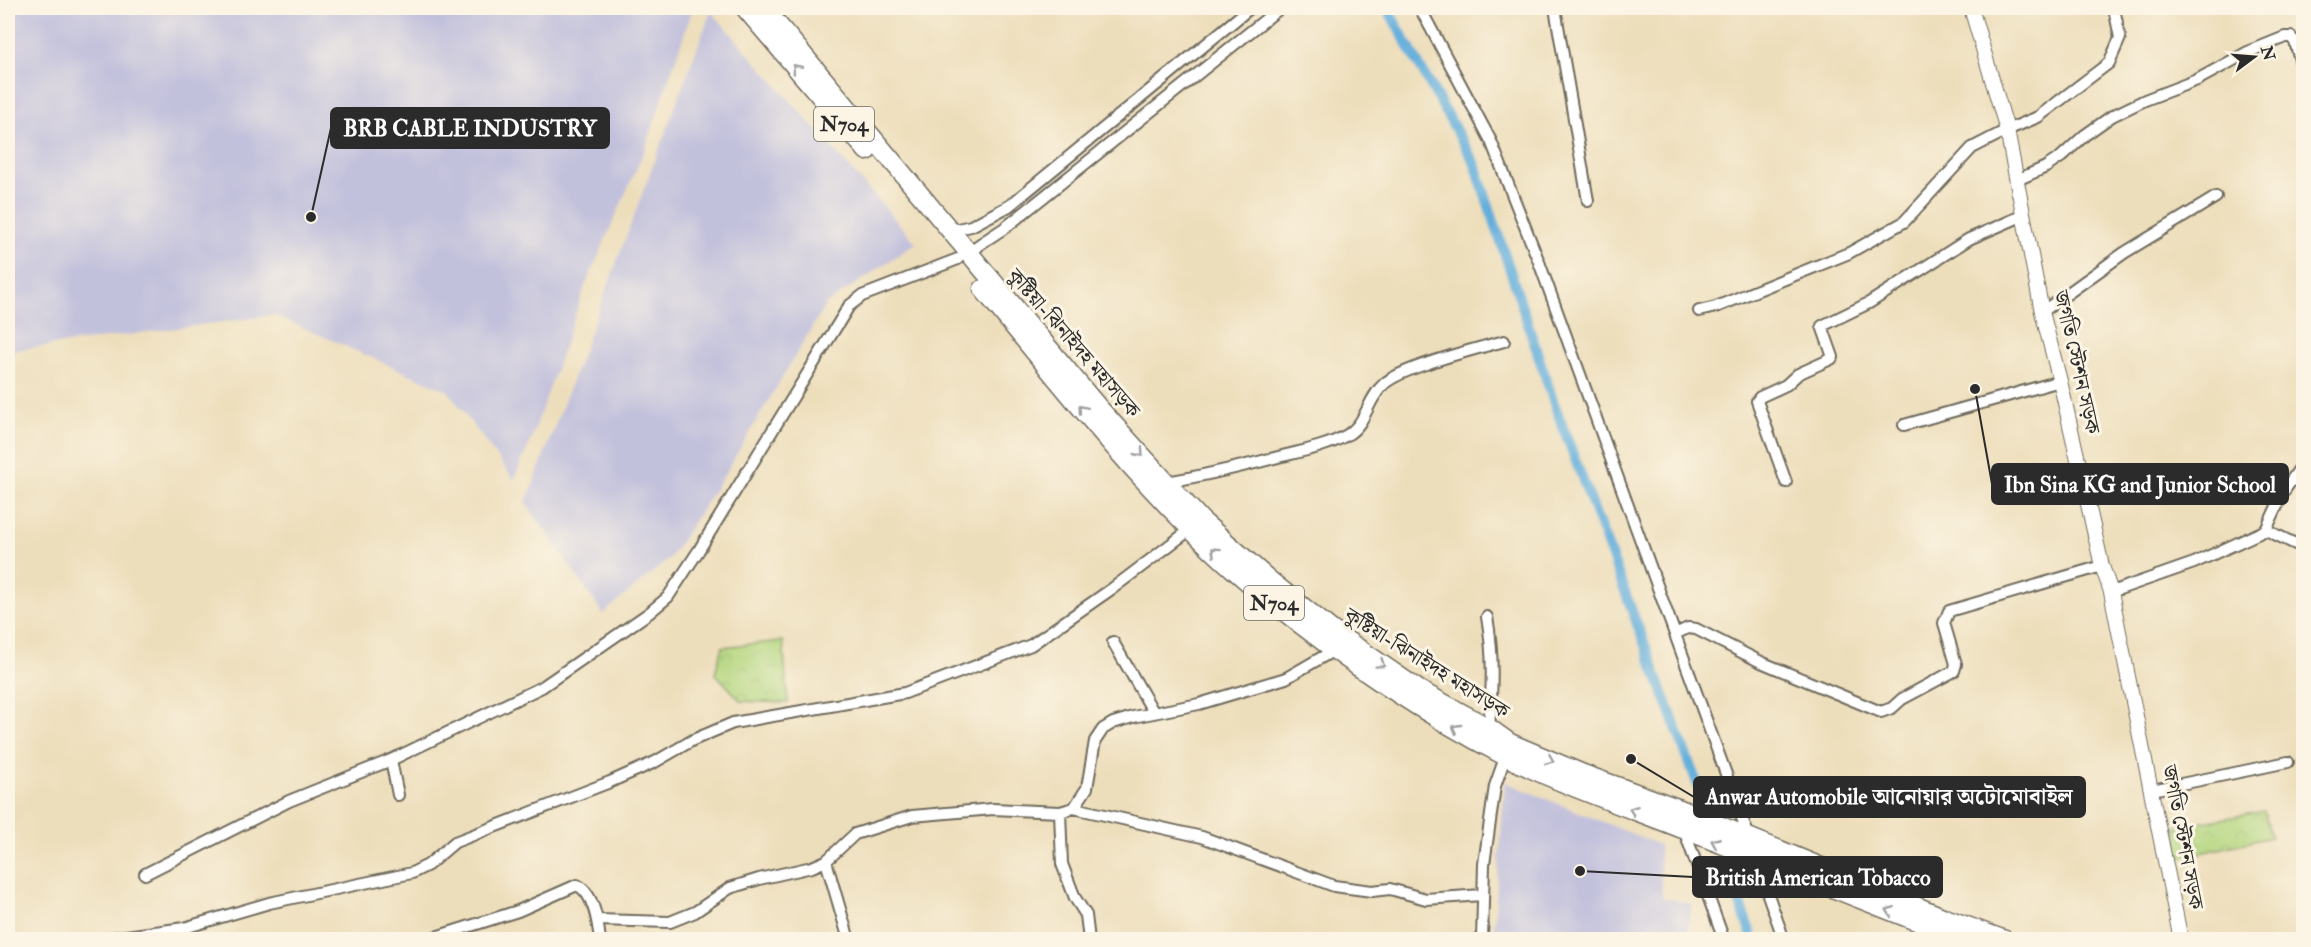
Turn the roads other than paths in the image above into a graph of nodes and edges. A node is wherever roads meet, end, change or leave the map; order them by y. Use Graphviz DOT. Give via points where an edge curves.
graph roads {
  1 [pos="745,8"];
  2 [pos="764,8"];
  3 [pos="1250,8"];
  4 [pos="1280,8"];
  5 [pos="1420,8"];
  6 [pos="1555,8"];
  7 [pos="1971,8"];
  8 [pos="2114,8"];
  9 [pos="2299,40"];
  10 [pos="2304,74"];
  11 [pos="2007,130"];
  12 [pos="2017,180"];
  13 [pos="2216,197"];
  14 [pos="1588,201"];
  15 [pos="2024,215"];
  16 [pos="956,246"];
  17 [pos="1699,311"];
  18 [pos="2042,312"];
  19 [pos="1504,341"];
  20 [pos="2060,381"];
  21 [pos="1904,425"];
  22 [pos="2304,462"];
  23 [pos="1786,482"];
  24 [pos="1166,483"];
  25 [pos="1196,525"];
  26 [pos="2266,530"];
  27 [pos="2304,548"];
  28 [pos="2102,566"];
  29 [pos="2110,592"];
  30 [pos="1487,617"];
  31 [pos="1675,634"];
  32 [pos="1113,642"];
  33 [pos="1341,646"];
  34 [pos="1154,713"];
  35 [pos="1489,728"];
  36 [pos="1508,750"];
  37 [pos="391,760"];
  38 [pos="2288,762"];
  39 [pos="2152,790"];
  40 [pos="398,795"];
  41 [pos="1074,808"];
  42 [pos="1060,812"];
  43 [pos="1685,830"];
  44 [pos="1749,850"];
  45 [pos="826,861"];
  46 [pos="145,874"];
  47 [pos="1482,895"];
  48 [pos="597,920"];
  49 [pos="1933,920"];
  50 [pos="153,936"];
  51 [pos="97,939"];
  52 [pos="426,939"];
  53 [pos="600,939"];
  54 [pos="849,939"];
  55 [pos="1089,939"];
  56 [pos="1482,939"];
  57 [pos="1724,939"];
  58 [pos="1784,939"];
  59 [pos="1964,939"];
  60 [pos="2005,939"];
  61 [pos="2181,939"];
  16 -- 1 [label="highway, N704, one-way"];
  2 -- 16 [label="highway, N704"];
  3 -- 16 [label="street" via="1009,207 971,226"];
  4 -- 16 [label="street" via="1006,227 980,244"];
  5 -- 31 [label="street" via="1491,141"];
  6 -- 14 [label="street"];
  7 -- 11 [label="street, জগতি স্টেশন সড়ক"];
  8 -- 11 [label="street" via="2120,38 2109,63 2038,117"];
  9 -- 10 [label="street"];
  9 -- 12 [label="street" via="2285,38 2248,52 2197,80 2112,116 2054,162"];
  11 -- 12 [label="street, জগতি স্টেশন সড়ক"];
  11 -- 17 [label="street" via="1972,148 1904,222 1849,253"];
  12 -- 15 [label="street, জগতি স্টেশন সড়ক"];
  13 -- 18 [label="street" via="2124,253"];
  15 -- 18 [label="street, জগতি স্টেশন সড়ক"];
  15 -- 23 [label="street" via="1969,238 1869,303 1822,326 1833,357 1757,401"];
  16 -- 24 [label="highway, কুষ্টিয়া-ঝিনাইদহ মহাসড়ক / N704, one-way"];
  25 -- 16 [label="highway, কুষ্টিয়া-ঝিনাইদহ মহাসড়ক / N704, one-way" via="1090,419"];
  16 -- 37 [label="street" via="849,306 668,597 542,687"];
  18 -- 20 [label="street, জগতি স্টেশন সড়ক"];
  19 -- 24 [label="street" via="1405,372 1384,384 1360,426 1345,436 1250,465"];
  20 -- 21 [label="street"];
  20 -- 28 [label="street, জগতি স্টেশন সড়ক"];
  22 -- 26 [label="street" via="2284,491"];
  24 -- 25 [label="highway, কুষ্টিয়া-ঝিনাইদহ মহাসড়ক / N704"];
  25 -- 33 [label="highway, কুষ্টিয়া-ঝিনাইদহ মহাসড়ক / N704"];
  25 -- 50 [label="street" via="1031,645 997,659 905,693 734,723 610,782 455,842 412,873 269,903"];
  26 -- 27 [label="street"];
  26 -- 29 [label="street" via="2194,563"];
  28 -- 29 [label="street, জগতি স্টেশন সড়ক"];
  28 -- 31 [label="street" via="1950,611 1944,622 1956,664 1954,671 1881,712 1761,662 1696,628"];
  29 -- 39 [label="street, জগতি স্টেশন সড়ক"];
  30 -- 35 [label="street" via="1493,671"];
  31 -- 44 [label="street"];
  32 -- 34 [label="street"];
  33 -- 34 [label="street" via="1286,678"];
  33 -- 35 [label="highway, কুষ্টিয়া-ঝিনাইদহ মহাসড়ক / N704, one-way"];
  36 -- 33 [label="highway, কুষ্টিয়া-ঝিনাইদহ মহাসড়ক / N704, one-way" via="1410,701"];
  34 -- 41 [label="street" via="1103,729 1095,741 1087,788"];
  35 -- 36 [label="highway, কুষ্টিয়া-ঝিনাইদহ মহাসড়ক / N704"];
  43 -- 36 [label="highway, কুষ্টিয়া-ঝিনাইদহ মহাসড়ক / N704, one-way" via="1575,788"];
  36 -- 44 [label="highway, কুষ্টিয়া-ঝিনাইদহ মহাসড়ক / N704, one-way" via="1680,808"];
  36 -- 47 [label="street" via="1494,786"];
  37 -- 40 [label="street"];
  37 -- 46 [label="street" via="289,801"];
  38 -- 39 [label="street"];
  39 -- 61 [label="street, জগতি স্টেশন সড়ক"];
  41 -- 42 [label="street"];
  41 -- 47 [label="street" via="1202,837 1334,886 1390,889 1426,899"];
  42 -- 45 [label="street" via="993,809 912,816 855,834"];
  42 -- 55 [label="street" via="1062,864 1086,915"];
  44 -- 43 [label="highway, কুষ্টিয়া-ঝিনাইদহ মহাসড়ক / N704, one-way"];
  43 -- 57 [label="street"];
  44 -- 49 [label="highway, কুষ্টিয়া-ঝিনাইদহ মহাসড়ক / N704"];
  44 -- 58 [label="street"];
  45 -- 48 [label="street" via="730,888 695,912 670,922"];
  45 -- 54 [label="street"];
  47 -- 56 [label="street"];
  48 -- 52 [label="street" via="582,887 577,885 518,911"];
  48 -- 53 [label="street"];
  49 -- 59 [label="highway, কুষ্টিয়া-ঝিনাইদহ মহাসড়ক / N704"];
  49 -- 60 [label="highway, কুষ্টিয়া-ঝিনাইদহ মহাসড়ক / N704"];
  50 -- 51 [label="street"];
}
